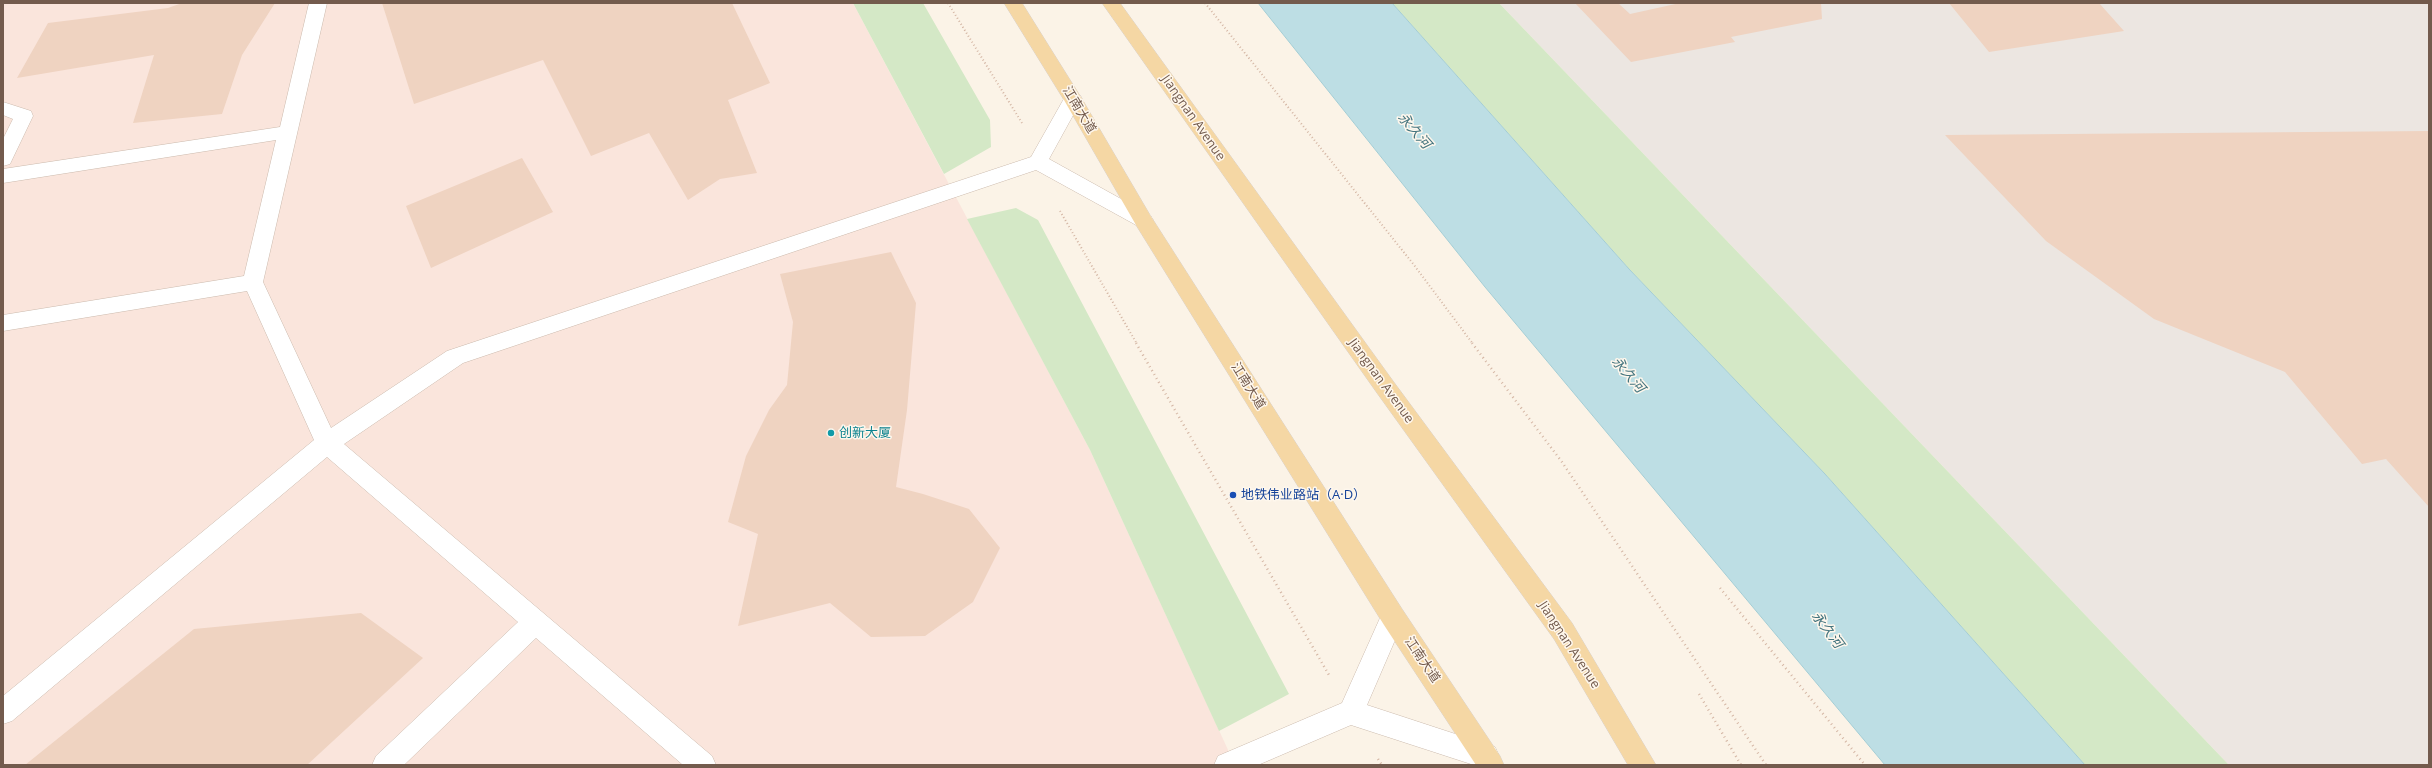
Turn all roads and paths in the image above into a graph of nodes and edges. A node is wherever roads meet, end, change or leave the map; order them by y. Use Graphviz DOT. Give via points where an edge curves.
graph roads {
  1 [pos="318,3"];
  2 [pos="948,3"];
  3 [pos="1013,3"];
  4 [pos="1111,3"];
  5 [pos="1205,3"];
  6 [pos="1073,99"];
  7 [pos="3,108"];
  8 [pos="288,132"];
  9 [pos="3,159"];
  10 [pos="1038,162"];
  11 [pos="3,176"];
  12 [pos="1143,220"];
  13 [pos="253,282"];
  14 [pos="3,323"];
  15 [pos="327,443"];
  16 [pos="1720,588"];
  17 [pos="1393,617"];
  18 [pos="536,622"];
  19 [pos="1699,694"];
  20 [pos="3,712"];
  21 [pos="1351,712"];
  22 [pos="1488,761"];
  23 [pos="385,765"];
  24 [pos="703,765"];
  25 [pos="1227,765"];
  26 [pos="1382,765"];
  27 [pos="1643,765"];
  28 [pos="1741,765"];
  29 [pos="1766,765"];
  30 [pos="1865,765"];
  1 -- 8 [label="lane"];
  2 -- 10 [label="path" via="1021,119"];
  3 -- 6 [label="main road, 江南大道"];
  4 -- 27 [label="main road, Jiangnan Avenue" via="1380,381 1563,631"];
  5 -- 29 [label="path" via="1414,265 1562,462"];
  6 -- 10 [label="lane"];
  6 -- 12 [label="main road, 江南大道"];
  7 -- 9 [label="lane" via="24,116"];
  8 -- 11 [label="lane"];
  8 -- 13 [label="lane"];
  10 -- 12 [label="lane"];
  10 -- 15 [label="lane" via="455,357"];
  10 -- 21 [label="path" via="1054,201"];
  12 -- 17 [label="main road, 江南大道"];
  13 -- 14 [label="lane"];
  13 -- 15 [label="lane"];
  15 -- 18 [label="lane"];
  15 -- 20 [label="lane"];
  16 -- 30 [label="path"];
  17 -- 21 [label="lane"];
  17 -- 22 [label="main road, 江南大道"];
  18 -- 23 [label="lane"];
  18 -- 24 [label="lane"];
  19 -- 28 [label="path"];
  21 -- 22 [label="lane"];
  21 -- 25 [label="lane"];
  21 -- 26 [label="path"];
}
